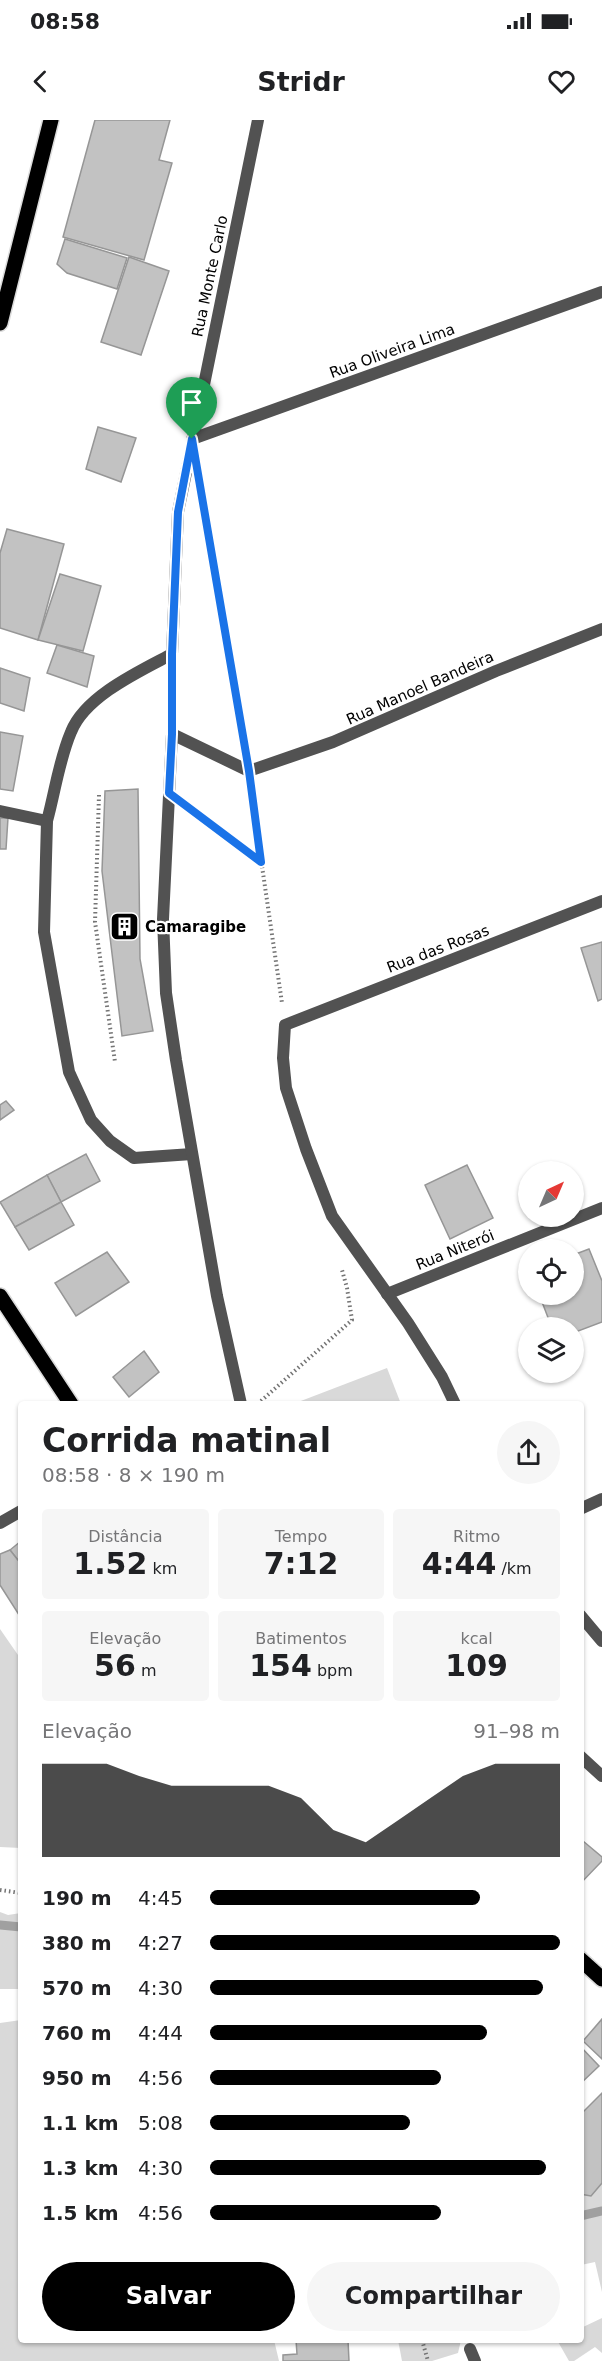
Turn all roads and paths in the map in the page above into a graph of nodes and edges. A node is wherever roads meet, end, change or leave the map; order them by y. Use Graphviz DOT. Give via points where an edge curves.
graph roads {
  1 [pos="51,120"];
  2 [pos="258,120"];
  3 [pos="602,292"];
  4 [pos="0,323"];
  5 [pos="192,439"];
  6 [pos="202,496"];
  7 [pos="602,629"];
  8 [pos="172,654"];
  9 [pos="172,734"];
  10 [pos="249,771"];
  11 [pos="169,793"];
  12 [pos="99,795"];
  13 [pos="0,811"];
  14 [pos="47,821"];
  15 [pos="261,862"];
  16 [pos="602,901"];
  17 [pos="285,1025"];
  18 [pos="115,1062"];
  19 [pos="192,1154"];
  20 [pos="602,1208"];
  21 [pos="341,1267"];
  22 [pos="387,1294"];
  23 [pos="0,1296"];
  24 [pos="69,1401"];
  25 [pos="240,1401"];
  26 [pos="261,1401"];
  27 [pos="454,1401"];
  28 [pos="602,1499"];
  29 [pos="584,1507"];
  30 [pos="18,1513"];
  31 [pos="0,1523"];
  32 [pos="584,1621"];
  33 [pos="602,1641"];
  34 [pos="584,1760"];
  35 [pos="602,1776"];
  36 [pos="0,1890"];
  37 [pos="18,1893"];
  38 [pos="584,1963"];
  39 [pos="602,1979"];
  40 [pos="423,2343"];
  41 [pos="470,2349"];
  42 [pos="428,2361"];
  43 [pos="475,2361"];
  1 -- 4 [label="main road"];
  2 -- 5 [label="street, Rua Monte Carlo"];
  3 -- 5 [label="street, Rua Oliveira Lima"];
  5 -- 8 [label="street, Rua Monte Carlo" via="178,512"];
  6 -- 10 [label="path"];
  7 -- 10 [label="street, Rua Manoel Bandeira" via="333,742"];
  8 -- 9 [label="street, Rua Monte Carlo"];
  8 -- 14 [label="street" via="106,692 71,730"];
  9 -- 10 [label="street"];
  9 -- 11 [label="street, Rua Monte Carlo"];
  10 -- 15 [label="path"];
  11 -- 15 [label="path"];
  11 -- 19 [label="street, Rua Monte Carlo" via="163,919 166,993"];
  12 -- 18 [label="path" via="95,922"];
  13 -- 14 [label="street"];
  14 -- 19 [label="street" via="44,932 69,1072 91,1120 110,1141 134,1158"];
  15 -- 17 [label="path"];
  16 -- 17 [label="street, Rua das Rosas"];
  17 -- 22 [label="street" via="286,1088 306,1149 332,1216"];
  19 -- 25 [label="street, Rua Monte Carlo"];
  20 -- 22 [label="street, Rua Niterói"];
  21 -- 26 [label="path" via="352,1320"];
  22 -- 27 [label="street"];
  23 -- 24 [label="main road"];
  28 -- 29 [label="street"];
  30 -- 31 [label="street"];
  32 -- 33 [label="street"];
  34 -- 35 [label="street"];
  36 -- 37 [label="path"];
  38 -- 39 [label="main road"];
  40 -- 42 [label="path"];
  41 -- 43 [label="street"];
}
